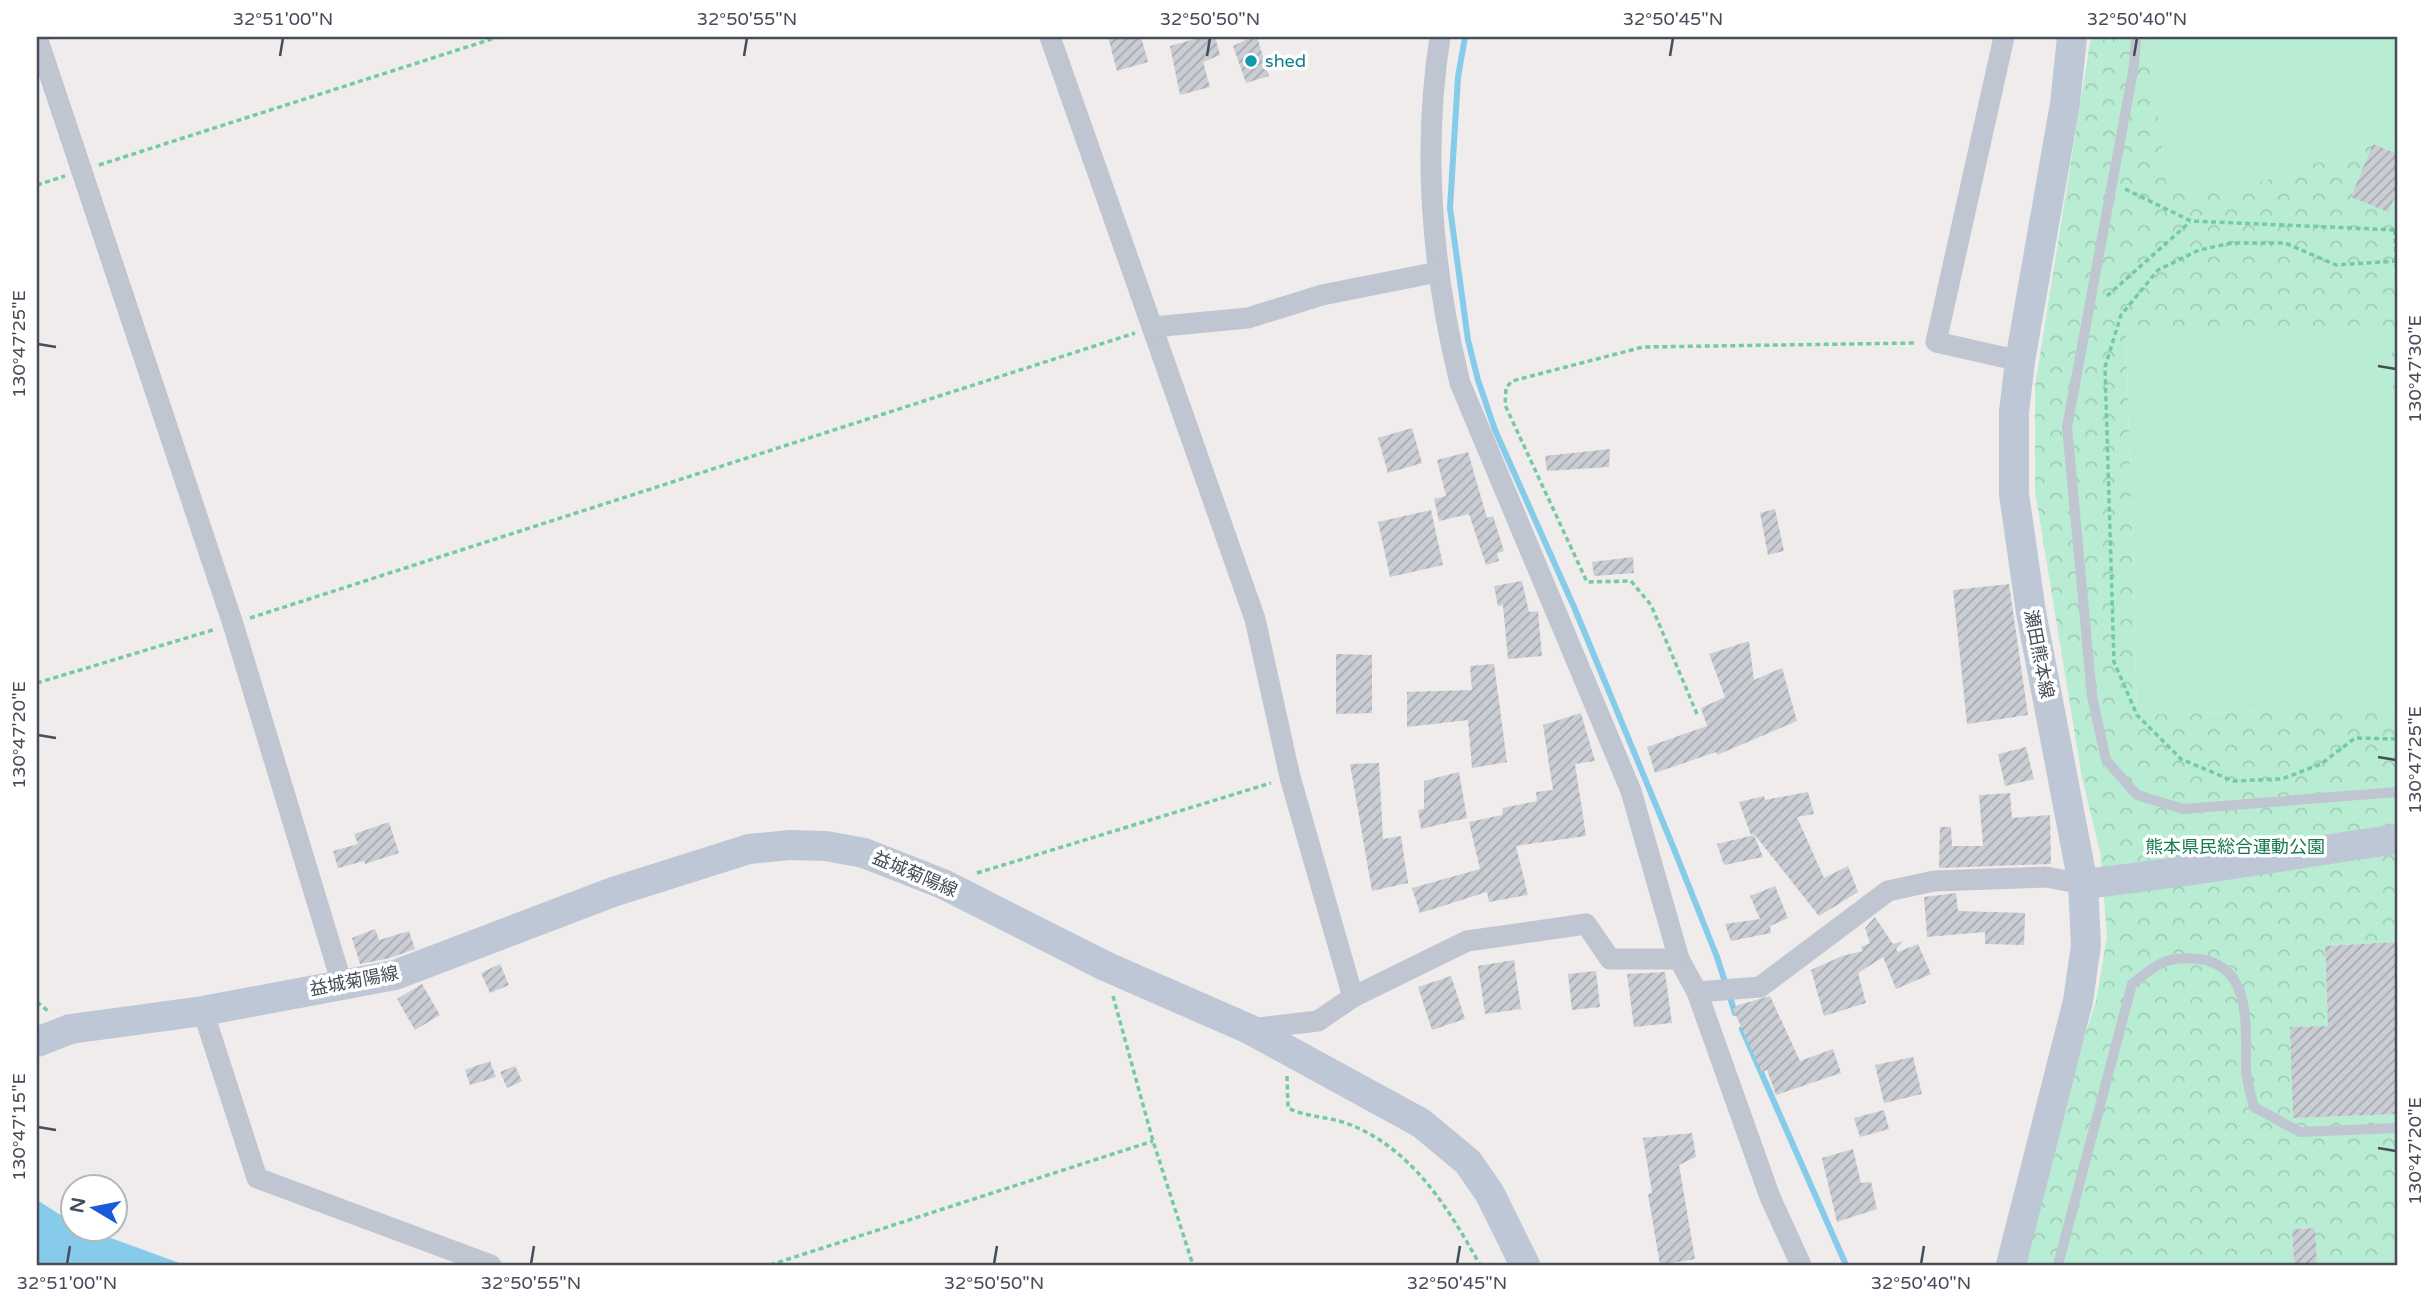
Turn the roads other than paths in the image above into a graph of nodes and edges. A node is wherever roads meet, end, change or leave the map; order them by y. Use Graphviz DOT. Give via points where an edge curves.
graph roads {
  1 [pos="37,37"];
  2 [pos="1050,37"];
  3 [pos="1440,37"];
  4 [pos="2004,37"];
  5 [pos="2071,37"];
  6 [pos="2136,37"];
  7 [pos="1438,272"];
  8 [pos="1153,327"];
  9 [pos="2020,361"];
  10 [pos="2397,792"];
  11 [pos="2397,839"];
  12 [pos="2083,884"];
  13 [pos="1679,958"];
  14 [pos="342,984"];
  15 [pos="1696,992"];
  16 [pos="1353,997"];
  17 [pos="204,1011"];
  18 [pos="1249,1029"];
  19 [pos="37,1042"];
  20 [pos="2397,1128"];
  21 [pos="491,1265"];
  22 [pos="1525,1265"];
  23 [pos="1801,1265"];
  24 [pos="2011,1265"];
  25 [pos="2058,1265"];
  1 -- 14 [label="street" via="233,624"];
  2 -- 8 [label="street"];
  3 -- 7 [label="street" via="1433,80 1431,207"];
  4 -- 9 [label="street" via="1936,342"];
  5 -- 9 [label="main road, 瀬田熊本線" via="2065,104"];
  6 -- 10 [label="lane" via="2067,426 2092,696 2106,760 2137,795 2183,809"];
  7 -- 8 [label="street" via="1322,295 1248,318"];
  7 -- 13 [label="street" via="1460,383 1631,791"];
  8 -- 16 [label="street" via="1255,619 1290,777"];
  9 -- 12 [label="main road, 瀬田熊本線" via="2014,412 2014,494 2031,612"];
  11 -- 12 [label="main road"];
  12 -- 15 [label="street" via="2034,877 1934,881 1888,891 1760,987"];
  12 -- 24 [label="main road, 瀬田熊本線" via="2086,945 2078,1001"];
  13 -- 15 [label="street"];
  13 -- 16 [label="street" via="1610,959 1586,924 1466,941"];
  14 -- 17 [label="main road, 益城菊陽線"];
  14 -- 18 [label="main road, 益城菊陽線" via="395,975 613,892 750,849 790,845 864,853 943,884 1105,966"];
  15 -- 23 [label="street" via="1770,1197"];
  16 -- 18 [label="street" via="1318,1021"];
  17 -- 19 [label="main road, 益城菊陽線" via="70,1029"];
  17 -- 21 [label="street" via="257,1178"];
  18 -- 22 [label="main road, 益城菊陽線" via="1421,1123 1468,1162 1490,1194"];
  20 -- 25 [label="lane" via="2300,1132 2254,1107 2246,1073 2248,1028 2239,984 2222,967 2205,960 2163,960 2132,984"];
}
